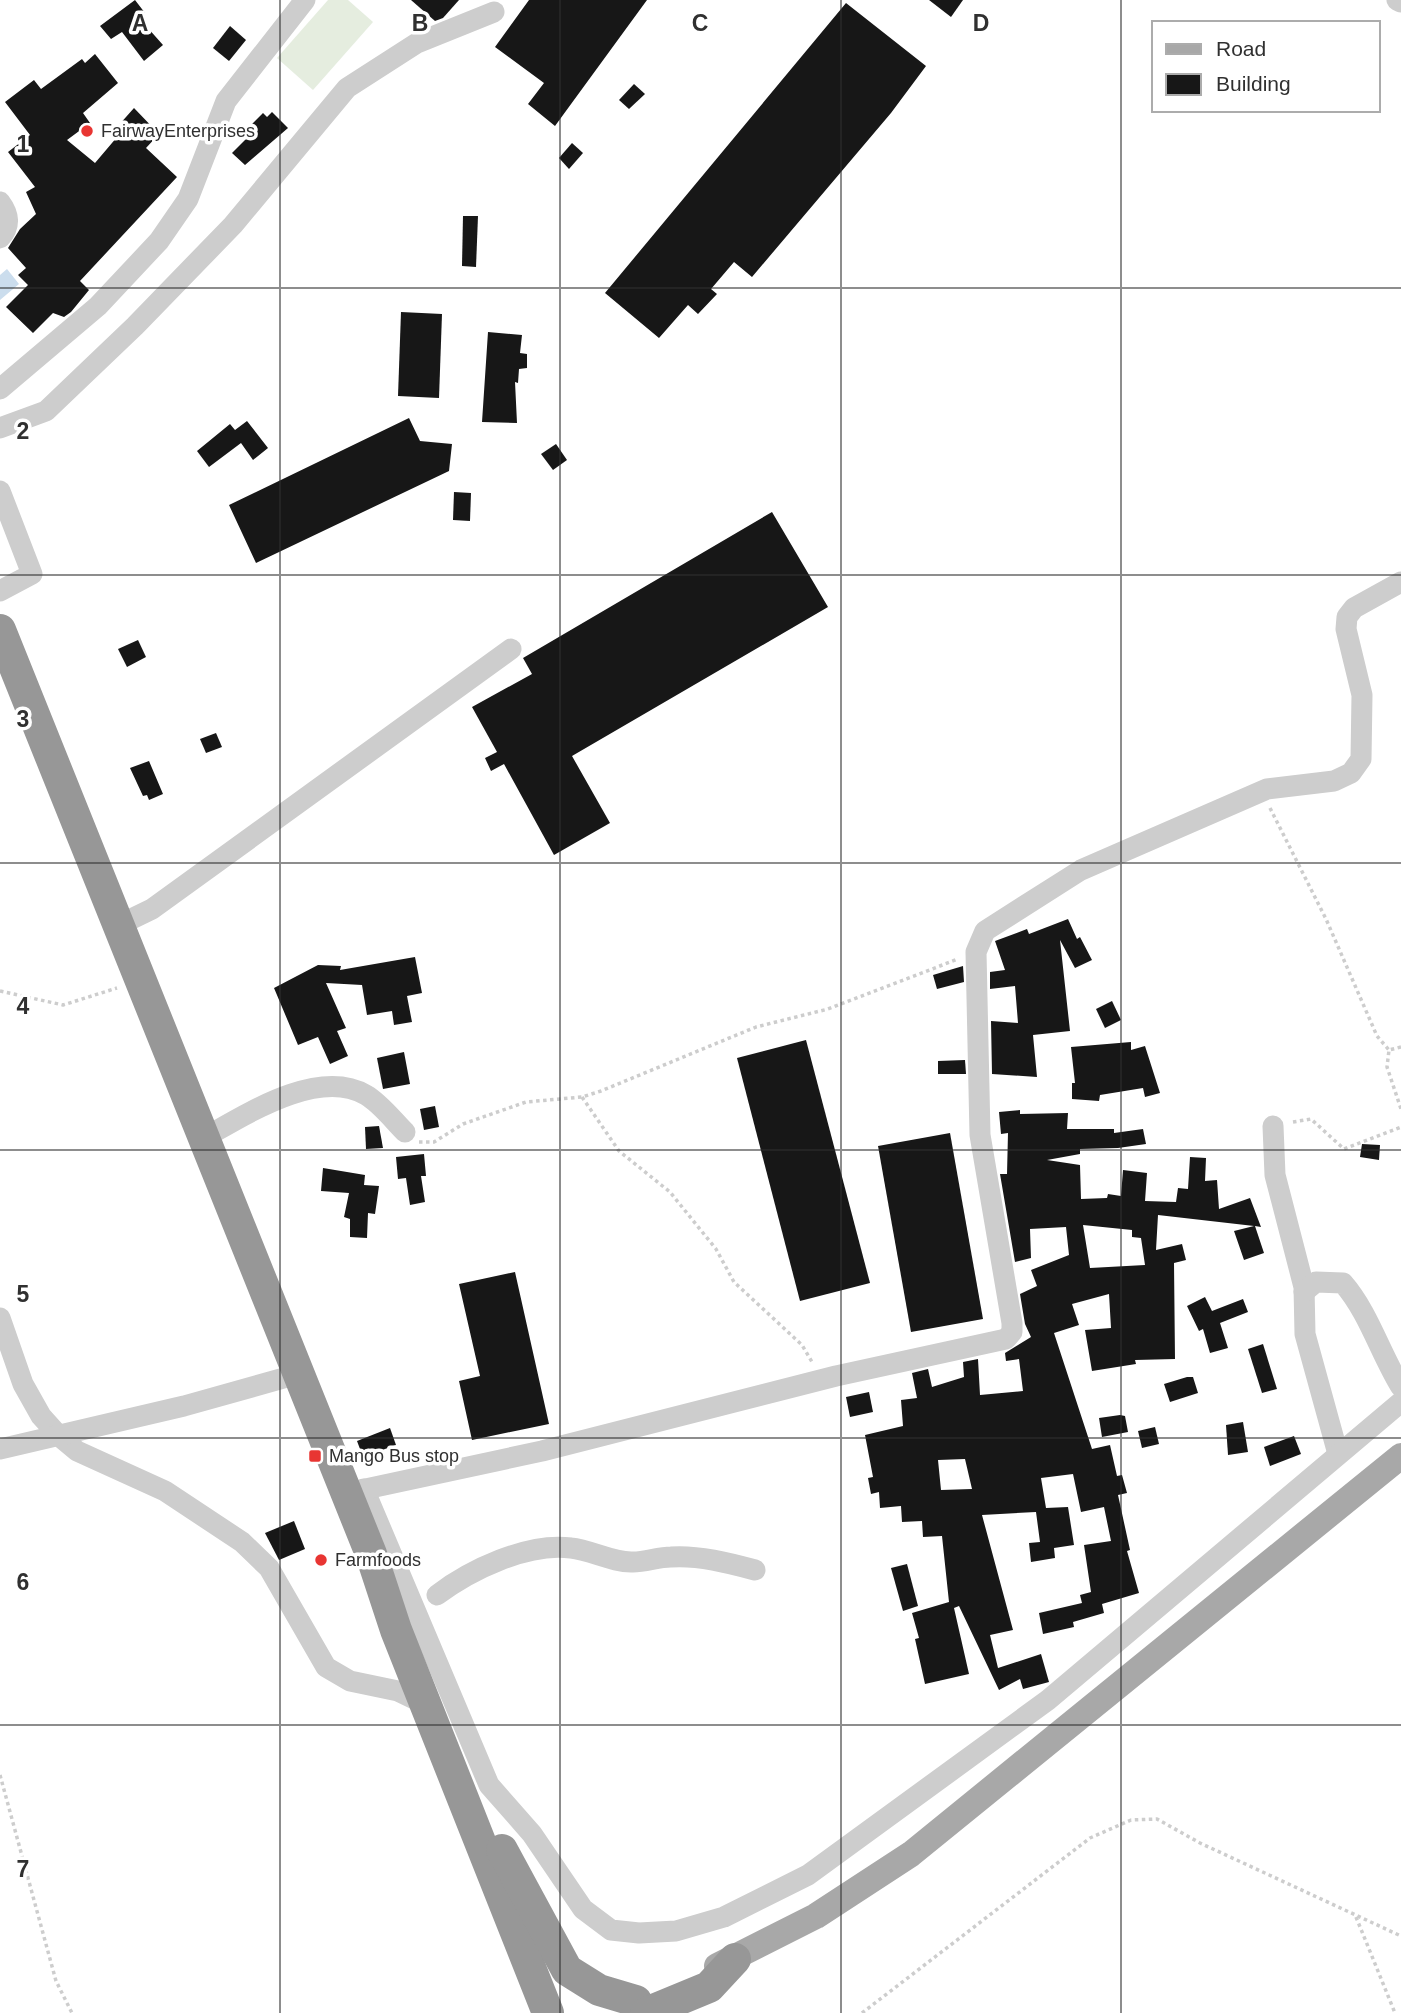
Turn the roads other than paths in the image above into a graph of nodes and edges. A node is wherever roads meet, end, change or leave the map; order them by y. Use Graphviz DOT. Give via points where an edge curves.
graph roads {
  1 [pos="305,0"];
  2 [pos="494,12"];
  3 [pos="0,202"];
  4 [pos="0,238"];
  5 [pos="0,389"];
  6 [pos="0,428"];
  7 [pos="0,491"];
  8 [pos="1401,582"];
  9 [pos="0,591"];
  10 [pos="0,630"];
  11 [pos="511,649"];
  12 [pos="117,926"];
  13 [pos="1273,1126"];
  14 [pos="405,1132"];
  15 [pos="202,1139"];
  16 [pos="1304,1292"];
  17 [pos="0,1318"];
  18 [pos="298,1374"];
  19 [pos="1401,1387"];
  20 [pos="1401,1402"];
  21 [pos="60,1436"];
  22 [pos="0,1449"];
  23 [pos="1338,1454"];
  24 [pos="1401,1457"];
  25 [pos="355,1491"];
  26 [pos="372,1554"];
  27 [pos="755,1570"];
  28 [pos="437,1595"];
  29 [pos="425,1704"];
  30 [pos="497,1839"];
  31 [pos="735,1959"];
  32 [pos="641,2007"];
  33 [pos="548,2013"];
  34 [pos="570,2013"];
  35 [pos="606,2013"];
  1 -- 5 [label="street" via="226,101 188,198 159,242 98,306"];
  2 -- 6 [label="street" via="417,43 347,88 233,225 135,326 46,411"];
  3 -- 4 [label="street" via="8,218"];
  7 -- 9 [label="street" via="32,574"];
  8 -- 25 [label="street" via="1354,608 1347,617 1362,695 1361,759 1352,772 1334,781 1267,789 1081,870 985,931 976,952 980,1135 1012,1332 1006,1339 836,1376 542,1451"];
  10 -- 12 [label="highway"];
  11 -- 12 [label="street" via="152,909"];
  12 -- 15 [label="highway"];
  13 -- 16 [label="street" via="1275,1175"];
  14 -- 15 [label="street" via="368,1096 341,1084 298,1092"];
  15 -- 18 [label="highway"];
  16 -- 19 [label="street" via="1316,1282 1343,1283 1356,1298"];
  16 -- 23 [label="street" via="1306,1334"];
  17 -- 21 [label="street" via="23,1384 41,1416"];
  18 -- 21 [label="street"];
  18 -- 25 [label="highway"];
  20 -- 23 [label="street"];
  21 -- 22 [label="street"];
  21 -- 29 [label="street" via="77,1451 165,1491 242,1542 268,1568 326,1667 351,1681 398,1691"];
  23 -- 25 [label="street" via="1048,1700 808,1875 724,1917 676,1931 639,1933 611,1930 583,1909 532,1834 489,1786"];
  24 -- 31 [label="main road" via="911,1854 825,1910"];
  25 -- 26 [label="highway"];
  26 -- 29 [label="highway"];
  26 -- 30 [label="highway" via="408,1625"];
  27 -- 28 [label="street" via="674,1556 632,1562 552,1546 504,1560"];
  29 -- 33 [label="highway"];
  30 -- 32 [label="highway" via="567,1970 598,1990"];
  30 -- 34 [label="highway"];
  31 -- 32 [label="highway" via="709,1987"];
  32 -- 35 [label="main road"];
}
